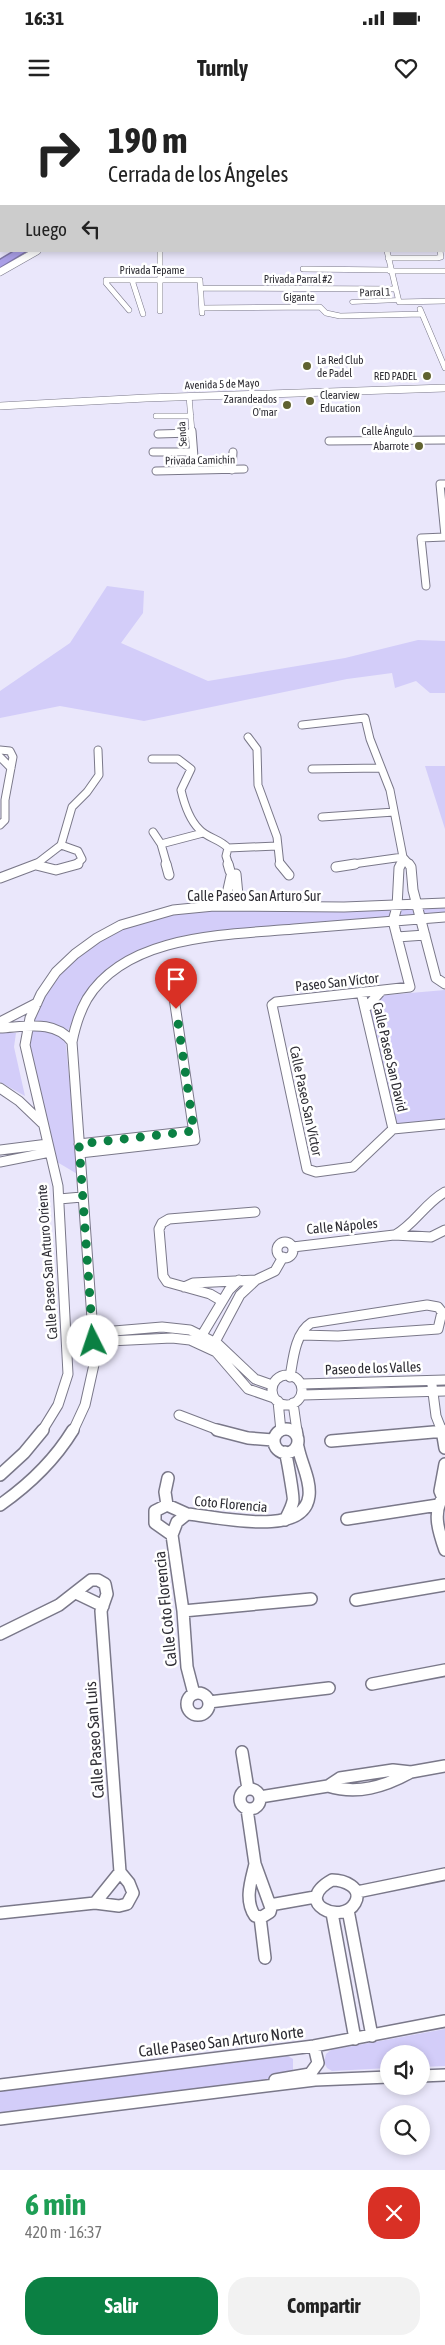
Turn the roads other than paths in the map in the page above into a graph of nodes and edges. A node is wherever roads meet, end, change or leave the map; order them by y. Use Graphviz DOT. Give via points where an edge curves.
graph roads {
  1 [pos="20,252"];
  2 [pos="35,252"];
  3 [pos="160,252"];
  4 [pos="387,252"];
  5 [pos="440,252"];
  6 [pos="388,258"];
  7 [pos="0,264"];
  8 [pos="303,269"];
  9 [pos="390,270"];
  10 [pos="445,271"];
  11 [pos="0,272"];
  12 [pos="106,280"];
  13 [pos="132,280"];
  14 [pos="159,280"];
  15 [pos="202,288"];
  16 [pos="317,289"];
  17 [pos="395,289"];
  18 [pos="399,301"];
  19 [pos="418,301"];
  20 [pos="445,301"];
  21 [pos="352,302"];
  22 [pos="320,307"];
  23 [pos="129,310"];
  24 [pos="160,311"];
  25 [pos="143,314"];
  26 [pos="422,314"];
  27 [pos="445,368"];
  28 [pos="445,388"];
  29 [pos="189,396"];
  30 [pos="0,406"];
  31 [pos="156,416"];
  32 [pos="190,416"];
  33 [pos="192,433"];
  34 [pos="158,434"];
  35 [pos="329,440"];
  36 [pos="445,440"];
  37 [pos="153,452"];
  38 [pos="193,452"];
  39 [pos="233,452"];
  40 [pos="244,469"];
  41 [pos="195,470"];
  42 [pos="232,470"];
  43 [pos="156,471"];
  44 [pos="445,484"];
  45 [pos="444,501"];
  46 [pos="445,511"];
  47 [pos="445,537"];
  48 [pos="426,586"];
  49 [pos="302,724"];
  50 [pos="248,737"];
  51 [pos="0,750"];
  52 [pos="98,750"];
  53 [pos="0,757"];
  54 [pos="152,759"];
  55 [pos="11,768"];
  56 [pos="381,768"];
  57 [pos="312,769"];
  58 [pos="394,812"];
  59 [pos="322,817"];
  60 [pos="0,825"];
  61 [pos="153,832"];
  62 [pos="203,833"];
  63 [pos="161,844"];
  64 [pos="61,845"];
  65 [pos="277,846"];
  66 [pos="228,848"];
  67 [pos="403,859"];
  68 [pos="36,865"];
  69 [pos="336,868"];
  70 [pos="169,875"];
  71 [pos="289,875"];
  72 [pos="233,876"];
  73 [pos="0,878"];
  74 [pos="227,894"];
  75 [pos="238,895"];
  76 [pos="445,904"];
  77 [pos="218,906"];
  78 [pos="243,906"];
  79 [pos="417,906"];
  80 [pos="397,907"];
  81 [pos="445,917"];
  82 [pos="421,918"];
  83 [pos="393,921"];
  84 [pos="425,935"];
  85 [pos="397,937"];
  86 [pos="445,984"];
  87 [pos="174,991"];
  88 [pos="381,991"];
  89 [pos="361,992"];
  90 [pos="37,1003"];
  91 [pos="272,1005"];
  92 [pos="365,1009"];
  93 [pos="0,1022"];
  94 [pos="0,1028"];
  95 [pos="26,1028"];
  96 [pos="72,1042"];
  97 [pos="0,1088"];
  98 [pos="445,1124"];
  99 [pos="44,1126"];
  100 [pos="393,1129"];
  101 [pos="49,1148"];
  102 [pos="80,1149"];
  103 [pos="0,1150"];
  104 [pos="0,1162"];
  105 [pos="445,1192"];
  106 [pos="82,1197"];
  107 [pos="58,1199"];
  108 [pos="255,1212"];
  109 [pos="445,1230"];
  110 [pos="394,1235"];
  111 [pos="239,1280"];
  112 [pos="256,1280"];
  113 [pos="184,1287"];
  114 [pos="222,1301"];
  115 [pos="216,1312"];
  116 [pos="229,1317"];
  117 [pos="202,1335"];
  118 [pos="302,1335"];
  119 [pos="93,1337"];
  120 [pos="66,1339"];
  121 [pos="216,1342"];
  122 [pos="290,1377"];
  123 [pos="431,1380"];
  124 [pos="445,1380"];
  125 [pos="301,1384"];
  126 [pos="272,1385"];
  127 [pos="432,1391"];
  128 [pos="445,1391"];
  129 [pos="303,1395"];
  130 [pos="276,1400"];
  131 [pos="293,1403"];
  132 [pos="179,1415"];
  133 [pos="281,1431"];
  134 [pos="444,1431"];
  135 [pos="297,1435"];
  136 [pos="273,1440"];
  137 [pos="331,1441"];
  138 [pos="298,1447"];
  139 [pos="445,1448"];
  140 [pos="285,1452"];
  141 [pos="445,1464"];
  142 [pos="0,1475"];
  143 [pos="168,1478"];
  144 [pos="442,1499"];
  145 [pos="0,1505"];
  146 [pos="167,1505"];
  147 [pos="187,1514"];
  148 [pos="347,1519"];
  149 [pos="285,1520"];
  150 [pos="177,1522"];
  151 [pos="172,1535"];
  152 [pos="445,1550"];
  153 [pos="445,1585"];
  154 [pos="76,1593"];
  155 [pos="311,1600"];
  156 [pos="356,1600"];
  157 [pos="103,1606"];
  158 [pos="184,1611"];
  159 [pos="0,1634"];
  160 [pos="445,1670"];
  161 [pos="372,1684"];
  162 [pos="329,1688"];
  163 [pos="194,1694"];
  164 [pos="209,1702"];
  165 [pos="242,1752"];
  166 [pos="445,1766"];
  167 [pos="248,1789"];
  168 [pos="260,1797"];
  169 [pos="248,1809"];
  170 [pos="254,1864"];
  171 [pos="120,1872"];
  172 [pos="445,1874"];
  173 [pos="357,1892"];
  174 [pos="315,1897"];
  175 [pos="95,1903"];
  176 [pos="270,1905"];
  177 [pos="348,1910"];
  178 [pos="0,1913"];
  179 [pos="332,1913"];
  180 [pos="260,1917"];
  181 [pos="265,1958"];
  182 [pos="445,2021"];
  183 [pos="372,2036"];
  184 [pos="355,2039"];
  185 [pos="314,2046"];
  186 [pos="445,2075"];
  187 [pos="430,2076"];
  188 [pos="380,2077"];
  189 [pos="0,2085"];
  190 [pos="260,2087"];
  191 [pos="0,2119"];
  1 -- 7 [label="highway"];
  2 -- 11 [label="main road"];
  3 -- 14 [label="street"];
  4 -- 6 [label="street"];
  5 -- 6 [label="street" via="438,258"];
  6 -- 9 [label="street"];
  8 -- 9 [label="street"];
  9 -- 10 [label="street"];
  9 -- 17 [label="street"];
  12 -- 13 [label="street, Privada Tepame"];
  12 -- 23 [label="street"];
  13 -- 14 [label="street, Privada Tepame"];
  13 -- 25 [label="street"];
  14 -- 15 [label="street, Privada Tepame" via="197,280"];
  14 -- 24 [label="street"];
  15 -- 16 [label="street, Privada Parral #2"];
  15 -- 22 [label="street, Gigante" via="202,310"];
  16 -- 17 [label="street, Privada Parral #2"];
  16 -- 22 [label="street"];
  17 -- 18 [label="street"];
  18 -- 19 [label="street"];
  18 -- 21 [label="street, Parral 1"];
  19 -- 20 [label="street"];
  19 -- 26 [label="street"];
  22 -- 26 [label="street, Gigante" via="326,313 340,316"];
  26 -- 27 [label="street"];
  28 -- 29 [label="main road, Avenida 5 de Mayo"];
  29 -- 30 [label="main road, Avenida 5 de Mayo"];
  29 -- 32 [label="street, Senda"];
  31 -- 32 [label="street"];
  32 -- 33 [label="street, Senda"];
  33 -- 34 [label="street"];
  33 -- 38 [label="street, Senda"];
  35 -- 36 [label="street, Calle Ángulo"];
  37 -- 38 [label="street"];
  38 -- 41 [label="street, Senda"];
  39 -- 42 [label="street"];
  40 -- 42 [label="street, Privada Camichín"];
  41 -- 42 [label="street, Privada Camichín"];
  41 -- 43 [label="street, Privada Camichín"];
  44 -- 45 [label="street" via="440,484"];
  45 -- 46 [label="street"];
  46 -- 47 [label="street" via="442,518"];
  47 -- 48 [label="street" via="421,538"];
  49 -- 56 [label="street" via="365,718"];
  50 -- 65 [label="street" via="257,749 258,785"];
  51 -- 55 [label="street" via="10,751 13,757"];
  52 -- 64 [label="street" via="99,775 72,807"];
  53 -- 55 [label="street"];
  54 -- 62 [label="street" via="175,756 186,761 191,769 182,790 185,805"];
  55 -- 60 [label="street" via="5,820"];
  56 -- 57 [label="street"];
  56 -- 58 [label="street"];
  58 -- 59 [label="street"];
  58 -- 67 [label="street"];
  61 -- 63 [label="street"];
  62 -- 63 [label="street"];
  62 -- 66 [label="street" via="222,841"];
  63 -- 70 [label="street"];
  64 -- 68 [label="street"];
  64 -- 68 [label="street" via="78,851 82,859 77,865 56,870"];
  65 -- 66 [label="street"];
  65 -- 71 [label="street" via="280,867"];
  66 -- 72 [label="street" via="226,856"];
  67 -- 69 [label="street"];
  67 -- 79 [label="street" via="411,867 412,890"];
  67 -- 80 [label="street" via="399,868"];
  68 -- 73 [label="street"];
  72 -- 74 [label="street"];
  72 -- 75 [label="street"];
  74 -- 75 [label="street"];
  74 -- 77 [label="street"];
  75 -- 78 [label="street"];
  76 -- 79 [label="street, Calle Paseo San Arturo Sur"];
  77 -- 78 [label="street, Calle Paseo San Arturo Sur"];
  77 -- 90 [label="street, Calle Paseo San Arturo Sur" via="171,910 130,921 110,931 64,962 45,984"];
  78 -- 80 [label="street, Calle Paseo San Arturo Sur"];
  79 -- 80 [label="street, Calle Paseo San Arturo Sur"];
  79 -- 82 [label="street"];
  80 -- 83 [label="street"];
  81 -- 82 [label="street"];
  82 -- 83 [label="street"];
  82 -- 84 [label="street"];
  83 -- 85 [label="street"];
  83 -- 96 [label="street" via="196,937 166,945 115,968 97,984 80,1010"];
  84 -- 85 [label="street"];
  84 -- 86 [label="street" via="436,978"];
  85 -- 88 [label="street, Paseo San Víctor" via="410,987"];
  87 -- 102 [label="street" via="195,1136"];
  88 -- 89 [label="street, Paseo San Víctor"];
  88 -- 92 [label="street"];
  89 -- 91 [label="street, Paseo San Víctor"];
  89 -- 92 [label="street, Calle Paseo San David"];
  90 -- 93 [label="street"];
  90 -- 95 [label="street, Calle Paseo San Arturo Sur"];
  91 -- 100 [label="street, Calle Paseo San Víctor" via="307,1169 316,1172 353,1166"];
  92 -- 100 [label="street, Calle Paseo San David"];
  94 -- 95 [label="street"];
  95 -- 96 [label="street" via="58,1028 68,1034"];
  95 -- 99 [label="street, Calle Paseo San Arturo Oriente" via="24,1044"];
  96 -- 102 [label="street"];
  97 -- 99 [label="street" via="19,1101"];
  98 -- 100 [label="street"];
  99 -- 101 [label="street, Calle Paseo San Arturo Oriente"];
  101 -- 103 [label="street"];
  101 -- 104 [label="street"];
  101 -- 107 [label="street, Calle Paseo San Arturo Oriente"];
  102 -- 106 [label="street"];
  105 -- 110 [label="street, Calle Nápoles" via="415,1222"];
  106 -- 107 [label="street"];
  106 -- 119 [label="street"];
  107 -- 120 [label="street, Calle Paseo San Arturo Oriente"];
  108 -- 113 [label="street" via="177,1218 162,1223 159,1229 163,1276 174,1286"];
  109 -- 110 [label="street, Calle Nápoles" via="431,1237"];
  110 -- 112 [label="street, Calle Nápoles" via="278,1246 276,1252 284,1257 275,1271"];
  111 -- 112 [label="street"];
  111 -- 113 [label="street" via="193,1283"];
  111 -- 114 [label="street"];
  112 -- 116 [label="street" via="240,1295"];
  113 -- 114 [label="street"];
  114 -- 115 [label="street"];
  115 -- 116 [label="street"];
  115 -- 117 [label="street"];
  116 -- 121 [label="street"];
  117 -- 119 [label="street" via="171,1327"];
  117 -- 121 [label="street"];
  118 -- 118 [label="street" via="338,1336 438,1329 442,1312 438,1307 426,1306 323,1320 310,1324"];
  118 -- 122 [label="street"];
  119 -- 120 [label="street"];
  119 -- 130 [label="street" via="190,1340 216,1352 248,1389"];
  119 -- 145 [label="street" via="93,1385 74,1430 43,1471"];
  120 -- 142 [label="street, Calle Paseo San Arturo Oriente" via="68,1374 54,1414 42,1434"];
  121 -- 126 [label="street" via="250,1376"];
  122 -- 125 [label="street"];
  122 -- 126 [label="street" via="279,1378"];
  123 -- 124 [label="street, Paseo de los Valles"];
  123 -- 125 [label="street, Paseo de los Valles"];
  123 -- 127 [label="street"];
  125 -- 129 [label="street"];
  126 -- 130 [label="street"];
  127 -- 128 [label="street, Paseo de los Valles"];
  127 -- 129 [label="street, Paseo de los Valles"];
  127 -- 134 [label="street" via="437,1421"];
  129 -- 131 [label="street"];
  130 -- 131 [label="street"];
  130 -- 133 [label="street"];
  131 -- 135 [label="street"];
  132 -- 136 [label="street" via="235,1437"];
  133 -- 135 [label="street" via="290,1430"];
  133 -- 136 [label="street"];
  134 -- 137 [label="street"];
  134 -- 139 [label="street"];
  135 -- 138 [label="street"];
  136 -- 140 [label="street" via="276,1448"];
  138 -- 140 [label="street"];
  138 -- 149 [label="street" via="300,1463 310,1486 309,1501 305,1509"];
  140 -- 149 [label="street" via="294,1499"];
  141 -- 144 [label="street" via="440,1491"];
  143 -- 146 [label="street"];
  144 -- 148 [label="street"];
  144 -- 152 [label="street" via="439,1530"];
  146 -- 147 [label="street"];
  146 -- 151 [label="street" via="158,1508 154,1519 158,1526"];
  147 -- 149 [label="street, Coto Florencia" via="259,1523"];
  147 -- 150 [label="street, Coto Florencia"];
  150 -- 151 [label="street, Calle Coto Florencia"];
  151 -- 158 [label="street, Calle Coto Florencia"];
  153 -- 156 [label="street"];
  154 -- 157 [label="street"];
  154 -- 157 [label="street, Calle Paseo San Luis" via="91,1580 98,1580 105,1584 107,1594"];
  154 -- 159 [label="street, Calle Paseo San Luis" via="37,1617"];
  155 -- 158 [label="street"];
  157 -- 171 [label="street, Calle Paseo San Luis"];
  158 -- 163 [label="street, Calle Coto Florencia" via="187,1667"];
  160 -- 161 [label="street"];
  162 -- 164 [label="street"];
  163 -- 164 [label="street" via="205,1696"];
  163 -- 164 [label="street" via="186,1703 192,1713 204,1713"];
  165 -- 167 [label="street"];
  166 -- 168 [label="street" via="412,1772 397,1781 369,1787 343,1791 328,1786"];
  167 -- 168 [label="street"];
  167 -- 169 [label="street" via="240,1797 241,1805"];
  168 -- 169 [label="street" via="255,1808"];
  169 -- 170 [label="street"];
  170 -- 176 [label="street"];
  170 -- 180 [label="street" via="250,1906 252,1913"];
  171 -- 175 [label="street"];
  171 -- 175 [label="street, Calle Paseo San Luis" via="132,1893 127,1904"];
  172 -- 173 [label="street"];
  173 -- 174 [label="street" via="346,1881 332,1880 320,1886"];
  173 -- 177 [label="street" via="355,1904"];
  174 -- 176 [label="street"];
  174 -- 179 [label="street" via="320,1908"];
  175 -- 178 [label="street, Calle Paseo San Luis"];
  176 -- 180 [label="street" via="270,1912"];
  177 -- 179 [label="street"];
  177 -- 183 [label="street"];
  179 -- 184 [label="street"];
  180 -- 181 [label="street"];
  182 -- 183 [label="street, Calle Paseo San Arturo Norte"];
  183 -- 184 [label="street, Calle Paseo San Arturo Norte"];
  184 -- 185 [label="street, Calle Paseo San Arturo Norte"];
  185 -- 189 [label="street, Calle Paseo San Arturo Norte"];
  185 -- 190 [label="street" via="318,2063 310,2074 266,2082"];
  186 -- 187 [label="street"];
  188 -- 190 [label="street" via="315,2080"];
  190 -- 191 [label="street"];
}
